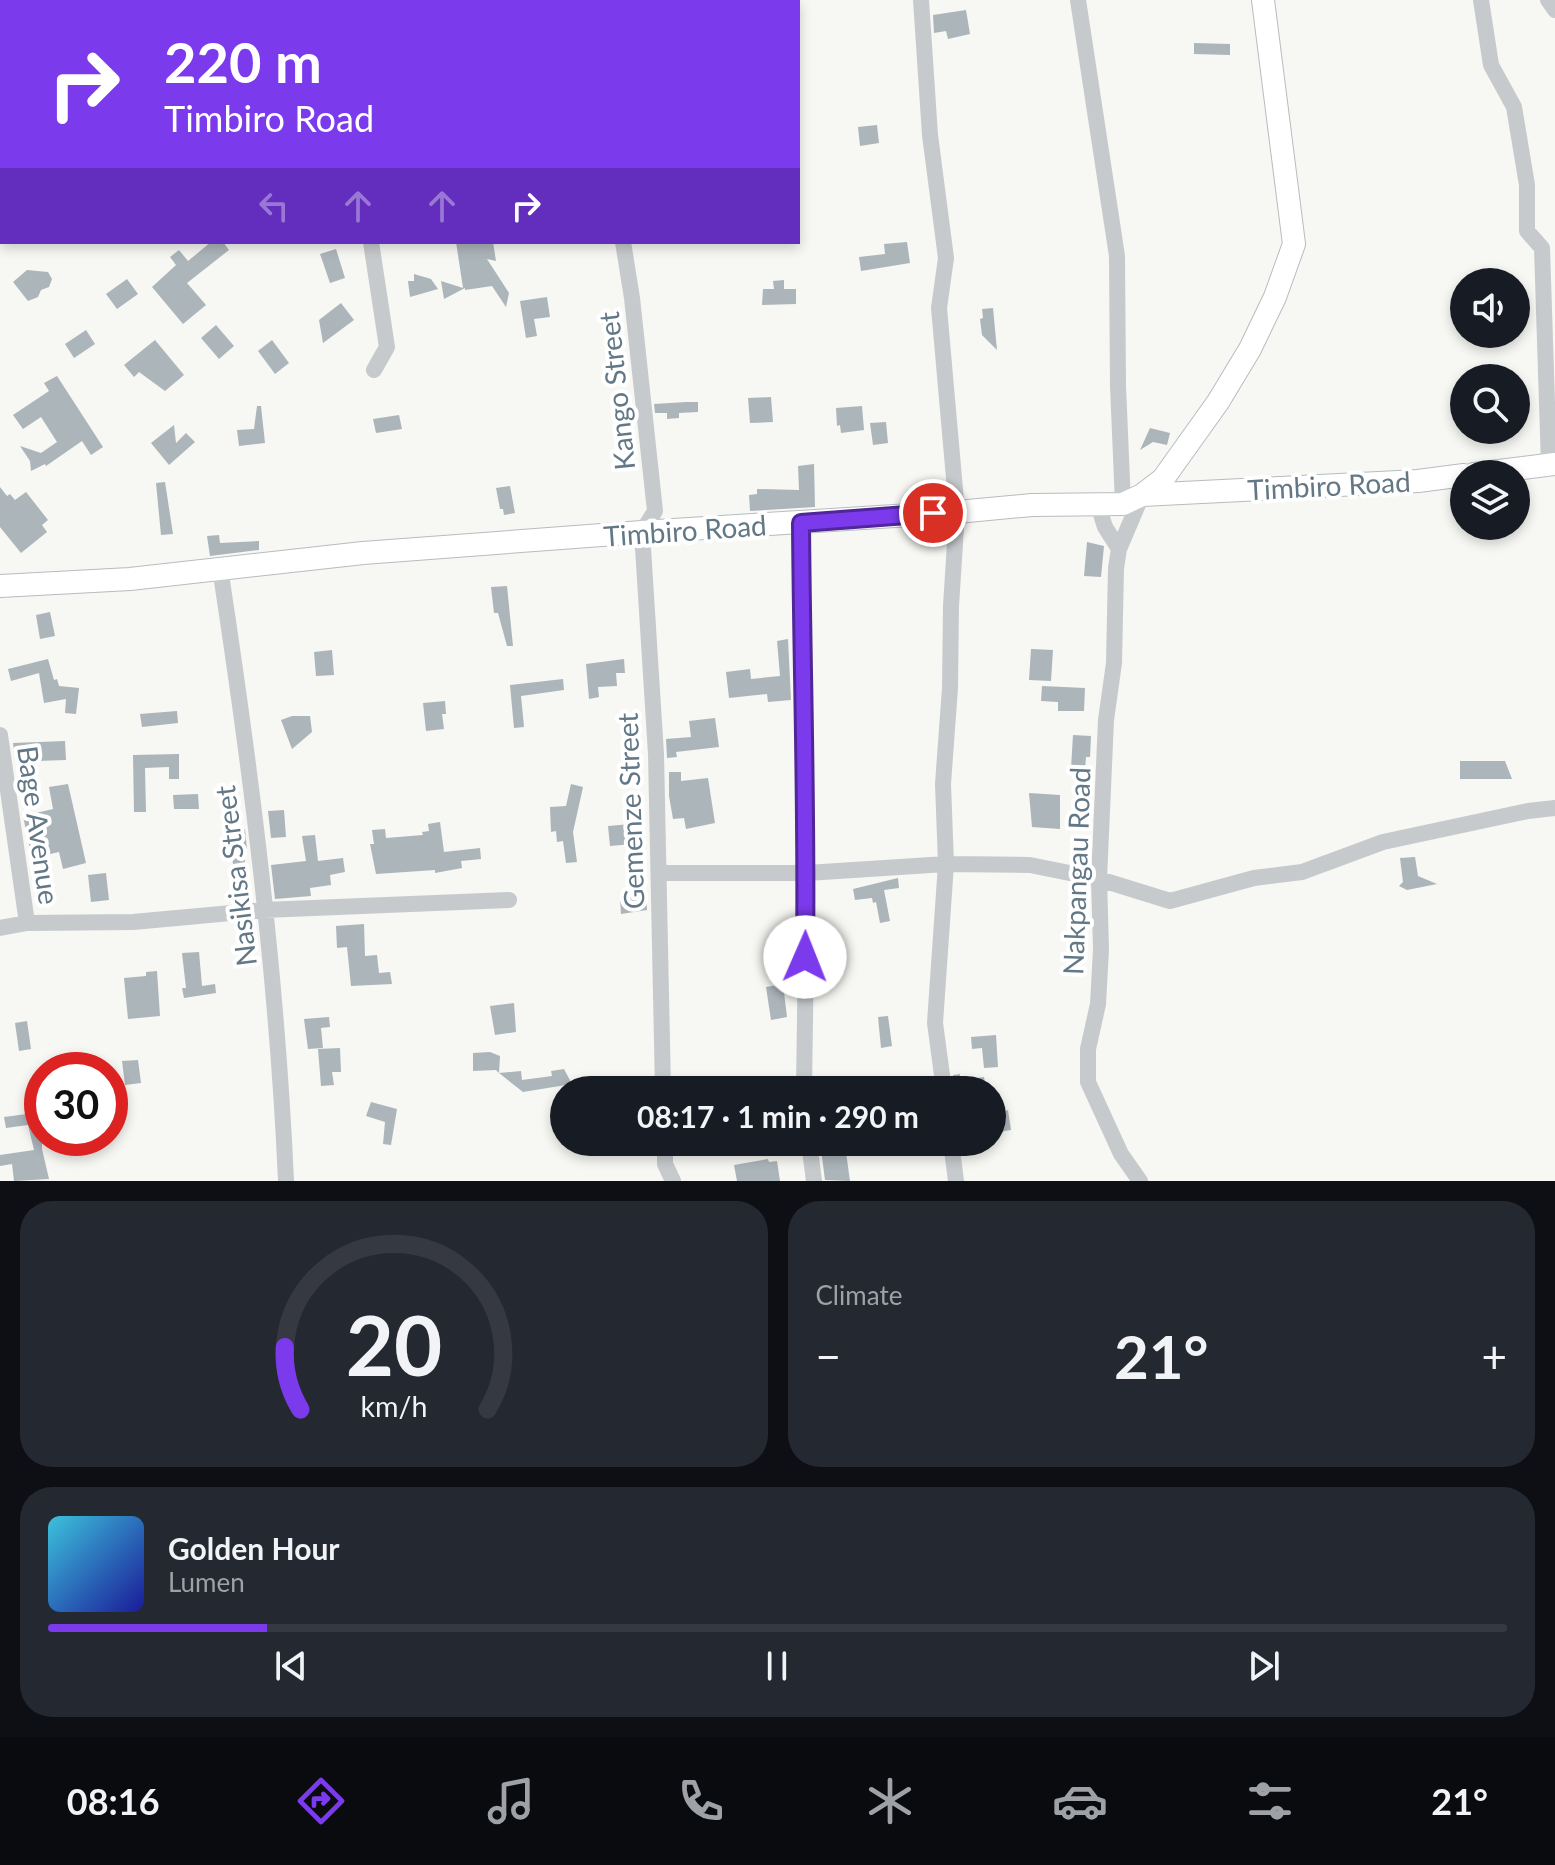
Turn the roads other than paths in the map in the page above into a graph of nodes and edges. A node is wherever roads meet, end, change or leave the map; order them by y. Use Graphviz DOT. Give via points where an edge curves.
graph roads {
  1 [pos="921,0"];
  2 [pos="1078,0"];
  3 [pos="1263,0"];
  4 [pos="1481,0"];
  5 [pos="1548,0"];
  6 [pos="1555,10"];
  7 [pos="371,244"];
  8 [pos="623,244"];
  9 [pos="374,370"];
  10 [pos="1552,464"];
  11 [pos="1530,467"];
  12 [pos="1450,477"];
  13 [pos="1132,499"];
  14 [pos="1098,505"];
  15 [pos="957,512"];
  16 [pos="801,523"];
  17 [pos="642,532"];
  18 [pos="1119,549"];
  19 [pos="220,568"];
  20 [pos="0,586"];
  21 [pos="0,735"];
  22 [pos="1555,808"];
  23 [pos="946,864"];
  24 [pos="659,873"];
  25 [pos="807,873"];
  26 [pos="1099,879"];
  27 [pos="509,900"];
  28 [pos="264,910"];
  29 [pos="27,923"];
  30 [pos="0,928"];
  31 [pos="663,1076"];
  32 [pos="804,1076"];
  33 [pos="942,1076"];
  34 [pos="665,1156"];
  35 [pos="811,1156"];
  36 [pos="953,1156"];
  37 [pos="286,1181"];
  38 [pos="673,1181"];
  39 [pos="814,1181"];
  40 [pos="956,1181"];
  41 [pos="1140,1181"];
  1 -- 15 [label="street" via="930,135 946,258 939,308"];
  2 -- 13 [label="street" via="1117,256 1118,386"];
  3 -- 13 [label="main road" via="1294,244 1275,297 1226,389 1163,479"];
  4 -- 10 [label="street" via="1491,65 1514,107 1527,185 1527,231 1542,248"];
  5 -- 6 [label="street"];
  7 -- 9 [label="street" via="387,347"];
  8 -- 17 [label="street, Kango Street" via="655,511"];
  10 -- 11 [label="main road"];
  12 -- 13 [label="main road, Timbiro Road"];
  13 -- 14 [label="main road, Timbiro Road"];
  13 -- 18 [label="street, Nakpangau Road"];
  14 -- 15 [label="main road, Timbiro Road"];
  14 -- 18 [label="street"];
  15 -- 16 [label="main road, Timbiro Road"];
  15 -- 23 [label="street" via="943,784"];
  16 -- 17 [label="main road, Timbiro Road"];
  16 -- 25 [label="street"];
  17 -- 19 [label="main road, Timbiro Road"];
  17 -- 24 [label="street, Gemenze Street"];
  18 -- 26 [label="street, Nakpangau Road"];
  19 -- 20 [label="main road, Timbiro Road"];
  19 -- 28 [label="street, Nasikisa Street"];
  21 -- 29 [label="street, Bage Avenue"];
  22 -- 26 [label="street" via="1383,842 1302,872 1254,878 1170,901"];
  23 -- 25 [label="street"];
  23 -- 26 [label="street" via="1030,865"];
  23 -- 33 [label="street" via="935,1023"];
  24 -- 25 [label="street"];
  24 -- 31 [label="street, Gemenze Street"];
  25 -- 32 [label="street"];
  26 -- 41 [label="street, Nakpangau Road" via="1099,991 1088,1082 1121,1154"];
  27 -- 28 [label="street"];
  28 -- 29 [label="street" via="133,922"];
  28 -- 37 [label="street, Nasikisa Street"];
  29 -- 30 [label="street"];
  34 -- 38 [label="street"];
  35 -- 39 [label="street"];
  36 -- 40 [label="street"];
}
